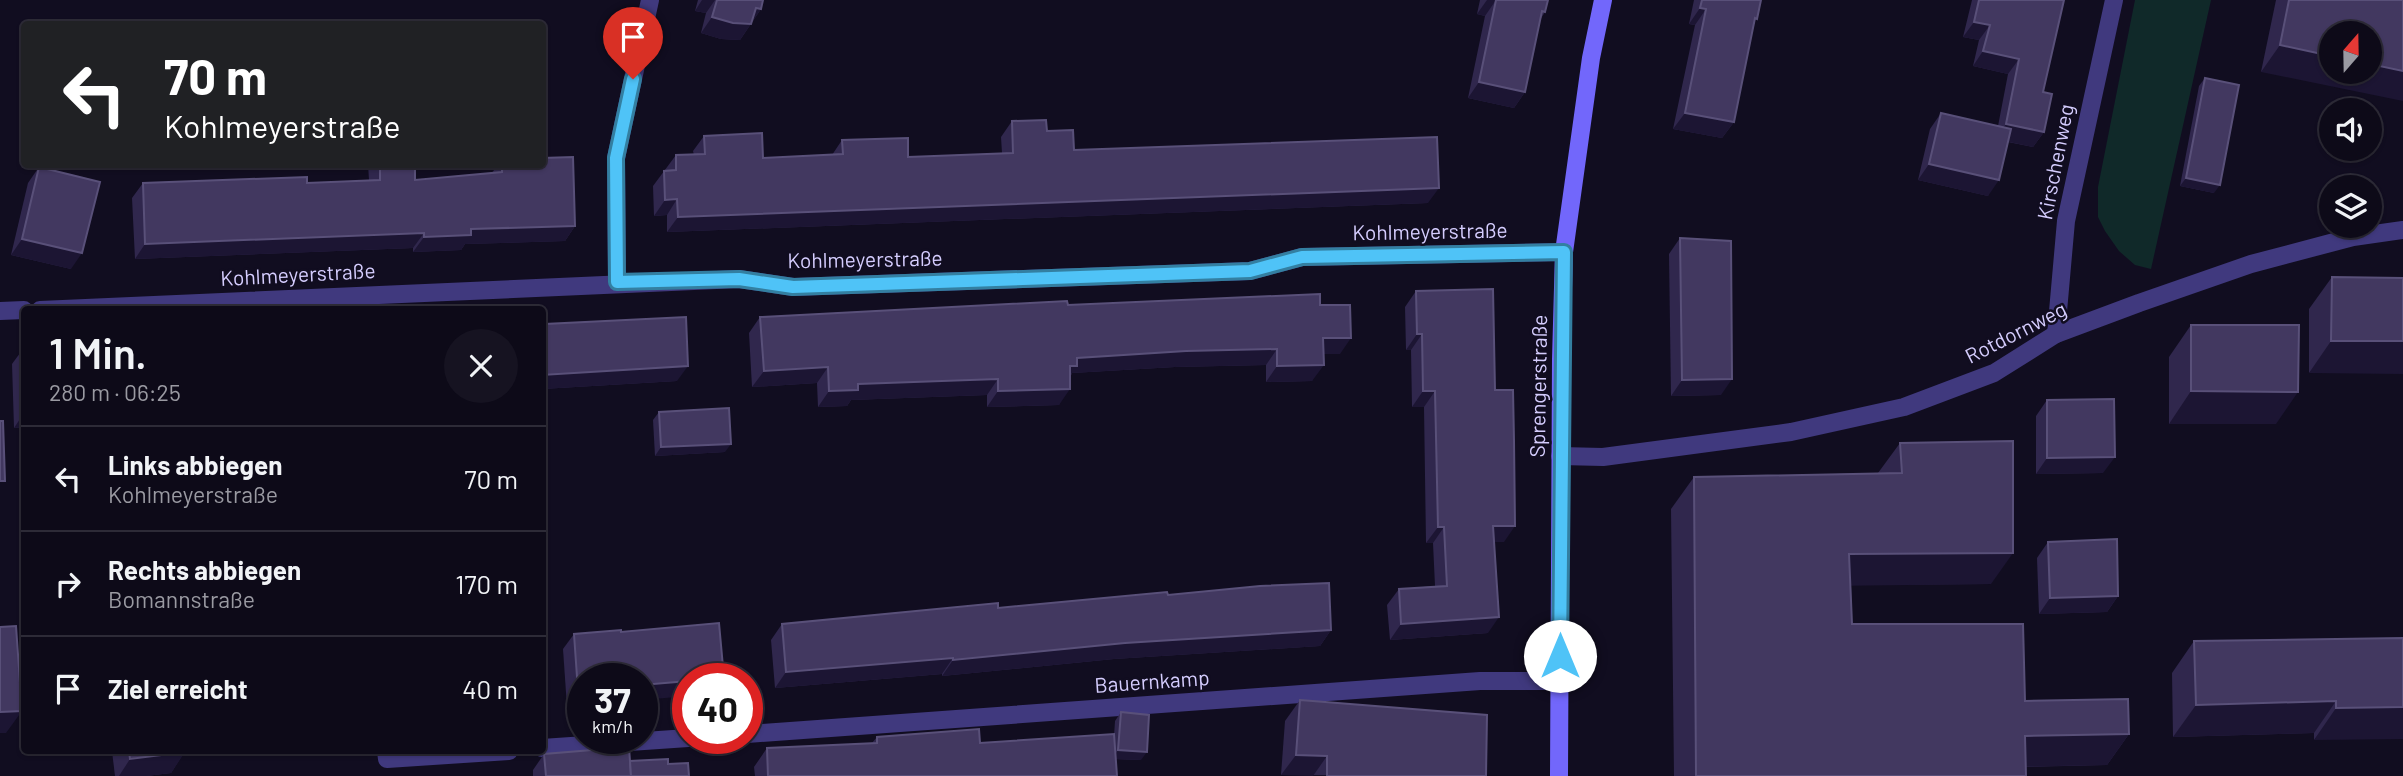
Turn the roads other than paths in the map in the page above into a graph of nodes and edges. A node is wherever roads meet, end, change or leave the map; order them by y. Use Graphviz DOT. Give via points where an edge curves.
graph roads {
  1 [pos="650,0"];
  2 [pos="1603,0"];
  3 [pos="2114,0"];
  4 [pos="2403,230"];
  5 [pos="1564,252"];
  6 [pos="617,282"];
  7 [pos="359,302"];
  8 [pos="200,306"];
  9 [pos="21,310"];
  10 [pos="0,312"];
  11 [pos="2056,334"];
  12 [pos="1560,456"];
  13 [pos="1559,681"];
  14 [pos="763,733"];
  15 [pos="672,739"];
  16 [pos="546,748"];
  17 [pos="386,754"];
  18 [pos="463,754"];
  19 [pos="1559,776"];
  1 -- 6 [label="street" via="616,158"];
  2 -- 5 [label="street, Sprengerstraße"];
  3 -- 11 [label="street, Kirschenweg" via="2066,221"];
  4 -- 11 [label="street, Rotdornweg" via="2353,237 2251,264"];
  5 -- 6 [label="street, Kohlmeyerstraße" via="1302,257 1250,271 807,287 739,279"];
  5 -- 12 [label="street, Sprengerstraße"];
  6 -- 7 [label="street, Kohlmeyerstraße"];
  7 -- 8 [label="street, Kohlmeyerstraße"];
  9 -- 10 [label="street"];
  11 -- 12 [label="street, Rotdornweg" via="1994,373 1904,407 1791,432 1603,457"];
  12 -- 13 [label="street, Sprengerstraße"];
  13 -- 14 [label="street, Bauernkamp" via="1466,682"];
  13 -- 19 [label="street, Sprengerstraße"];
  15 -- 16 [label="street"];
  17 -- 18 [label="street" via="387,759"];
}
